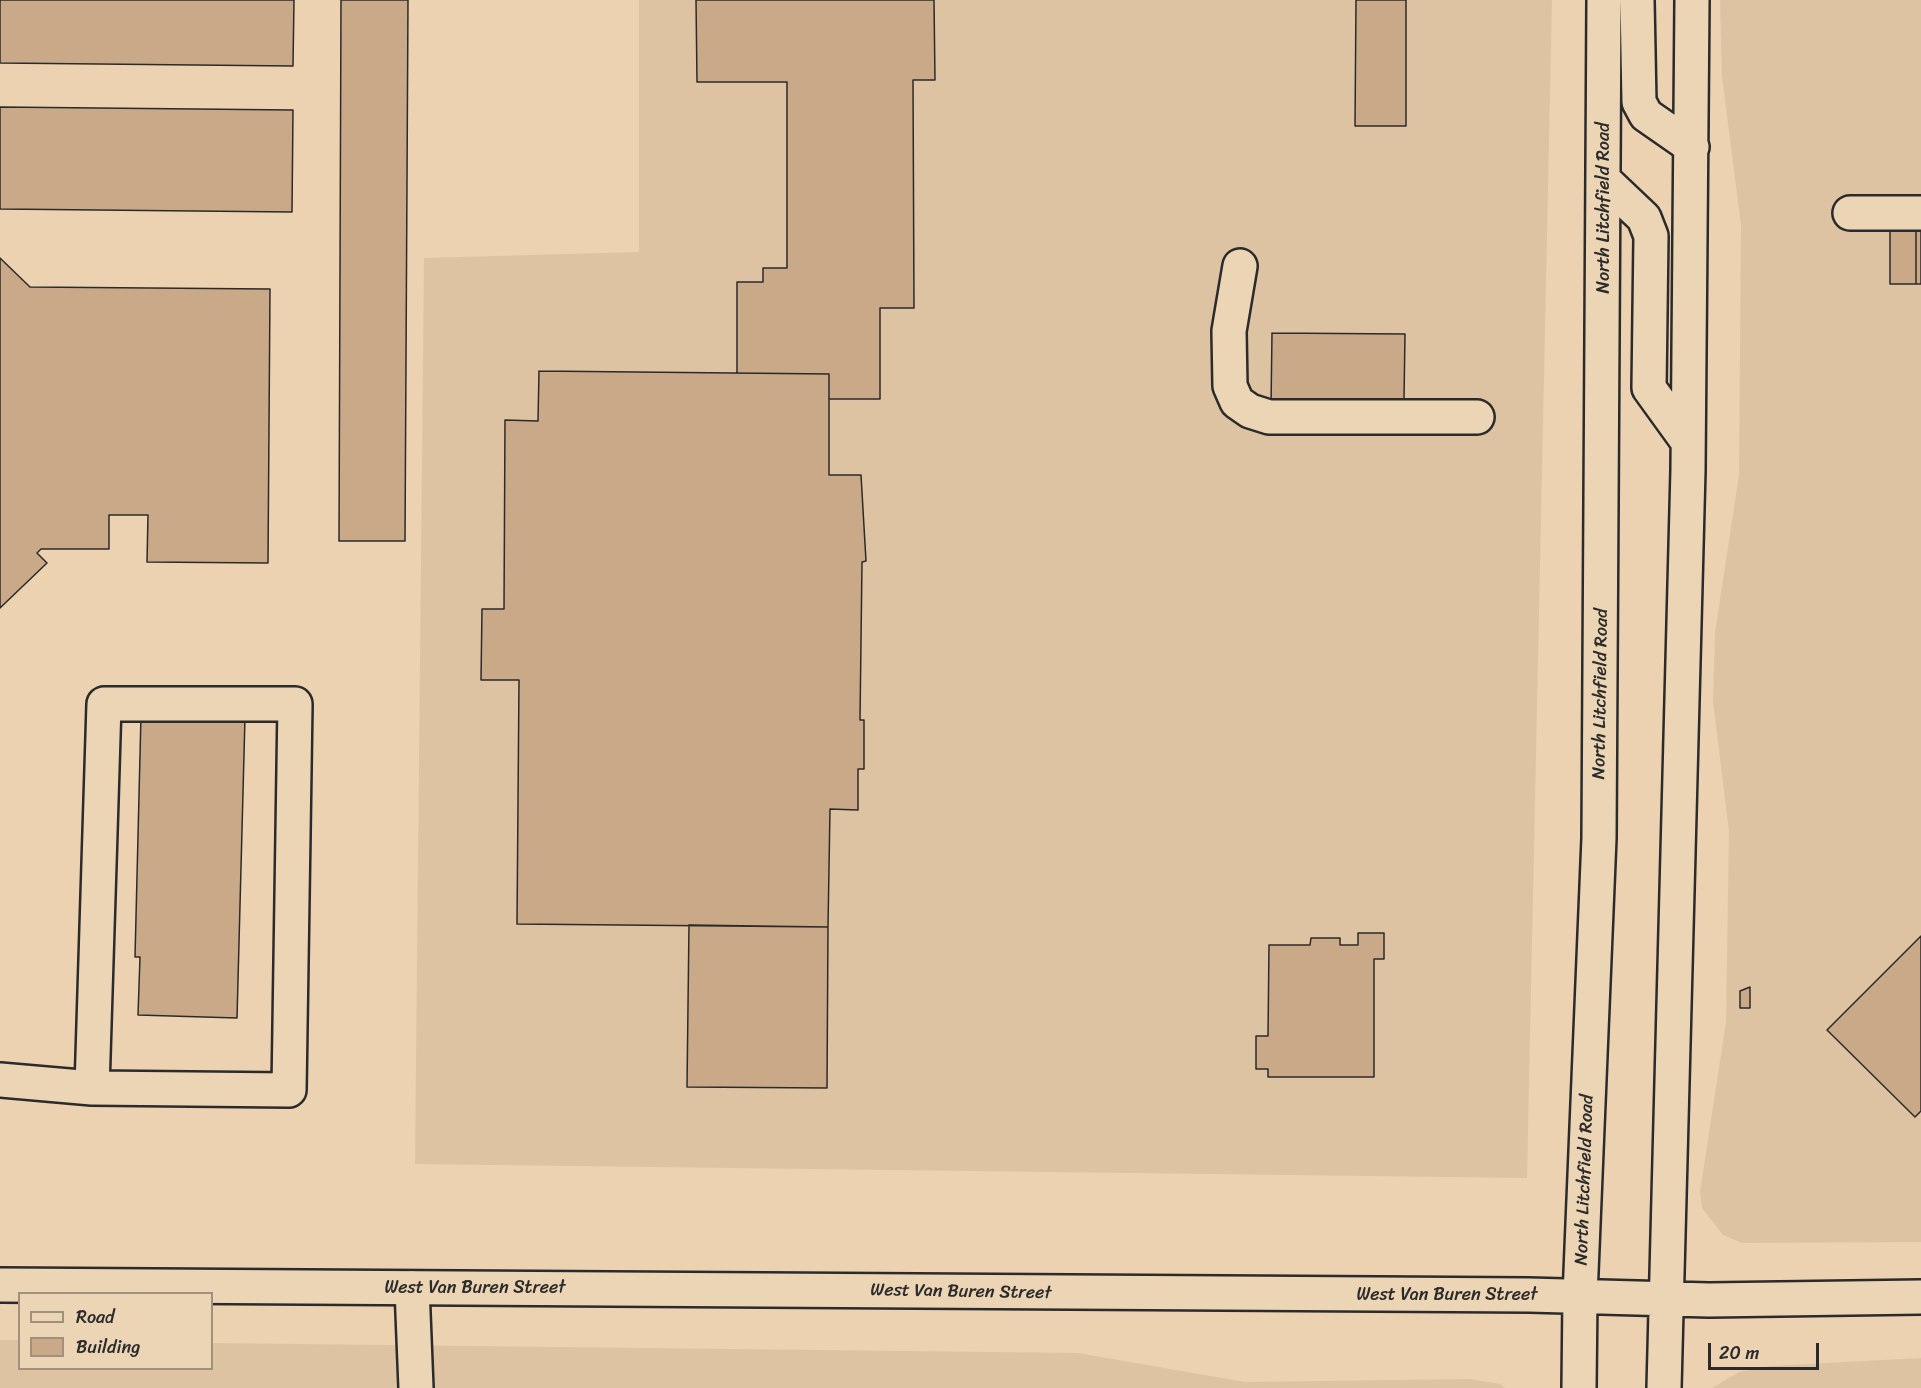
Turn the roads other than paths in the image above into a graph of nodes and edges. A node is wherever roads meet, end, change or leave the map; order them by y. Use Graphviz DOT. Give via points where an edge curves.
graph roads {
  1 [pos="1604,0"];
  2 [pos="1637,0"];
  3 [pos="1692,0"];
  4 [pos="1692,147"];
  5 [pos="1605,181"];
  6 [pos="1850,213"];
  7 [pos="1921,213"];
  8 [pos="1240,266"];
  9 [pos="1477,417"];
  10 [pos="1688,442"];
  11 [pos="0,1080"];
  12 [pos="92,1088"];
  13 [pos="0,1285"];
  14 [pos="412,1288"];
  15 [pos="1580,1296"];
  16 [pos="1921,1297"];
  17 [pos="1665,1298"];
  18 [pos="416,1388"];
  19 [pos="1579,1388"];
  20 [pos="1664,1388"];
  1 -- 5 [label="main road, North Litchfield Road"];
  2 -- 4 [label="main road" via="1639,102 1646,115"];
  3 -- 4 [label="main road"];
  4 -- 10 [label="main road"];
  5 -- 10 [label="main road" via="1644,218 1651,236 1649,387"];
  5 -- 15 [label="main road, North Litchfield Road" via="1599,838"];
  6 -- 7 [label="main road"];
  8 -- 9 [label="main road" via="1229,331 1230,386 1237,402 1250,411 1269,417"];
  10 -- 17 [label="main road"];
  11 -- 12 [label="main road"];
  12 -- 12 [label="main road" via="289,1090 295,704 104,704"];
  13 -- 14 [label="main road, West Van Buren Street"];
  14 -- 15 [label="main road, West Van Buren Street"];
  14 -- 18 [label="main road"];
  15 -- 17 [label="main road, West Van Buren Street"];
  15 -- 19 [label="main road, North Litchfield Road"];
  16 -- 17 [label="main road, West Van Buren Street"];
  17 -- 20 [label="main road"];
}
